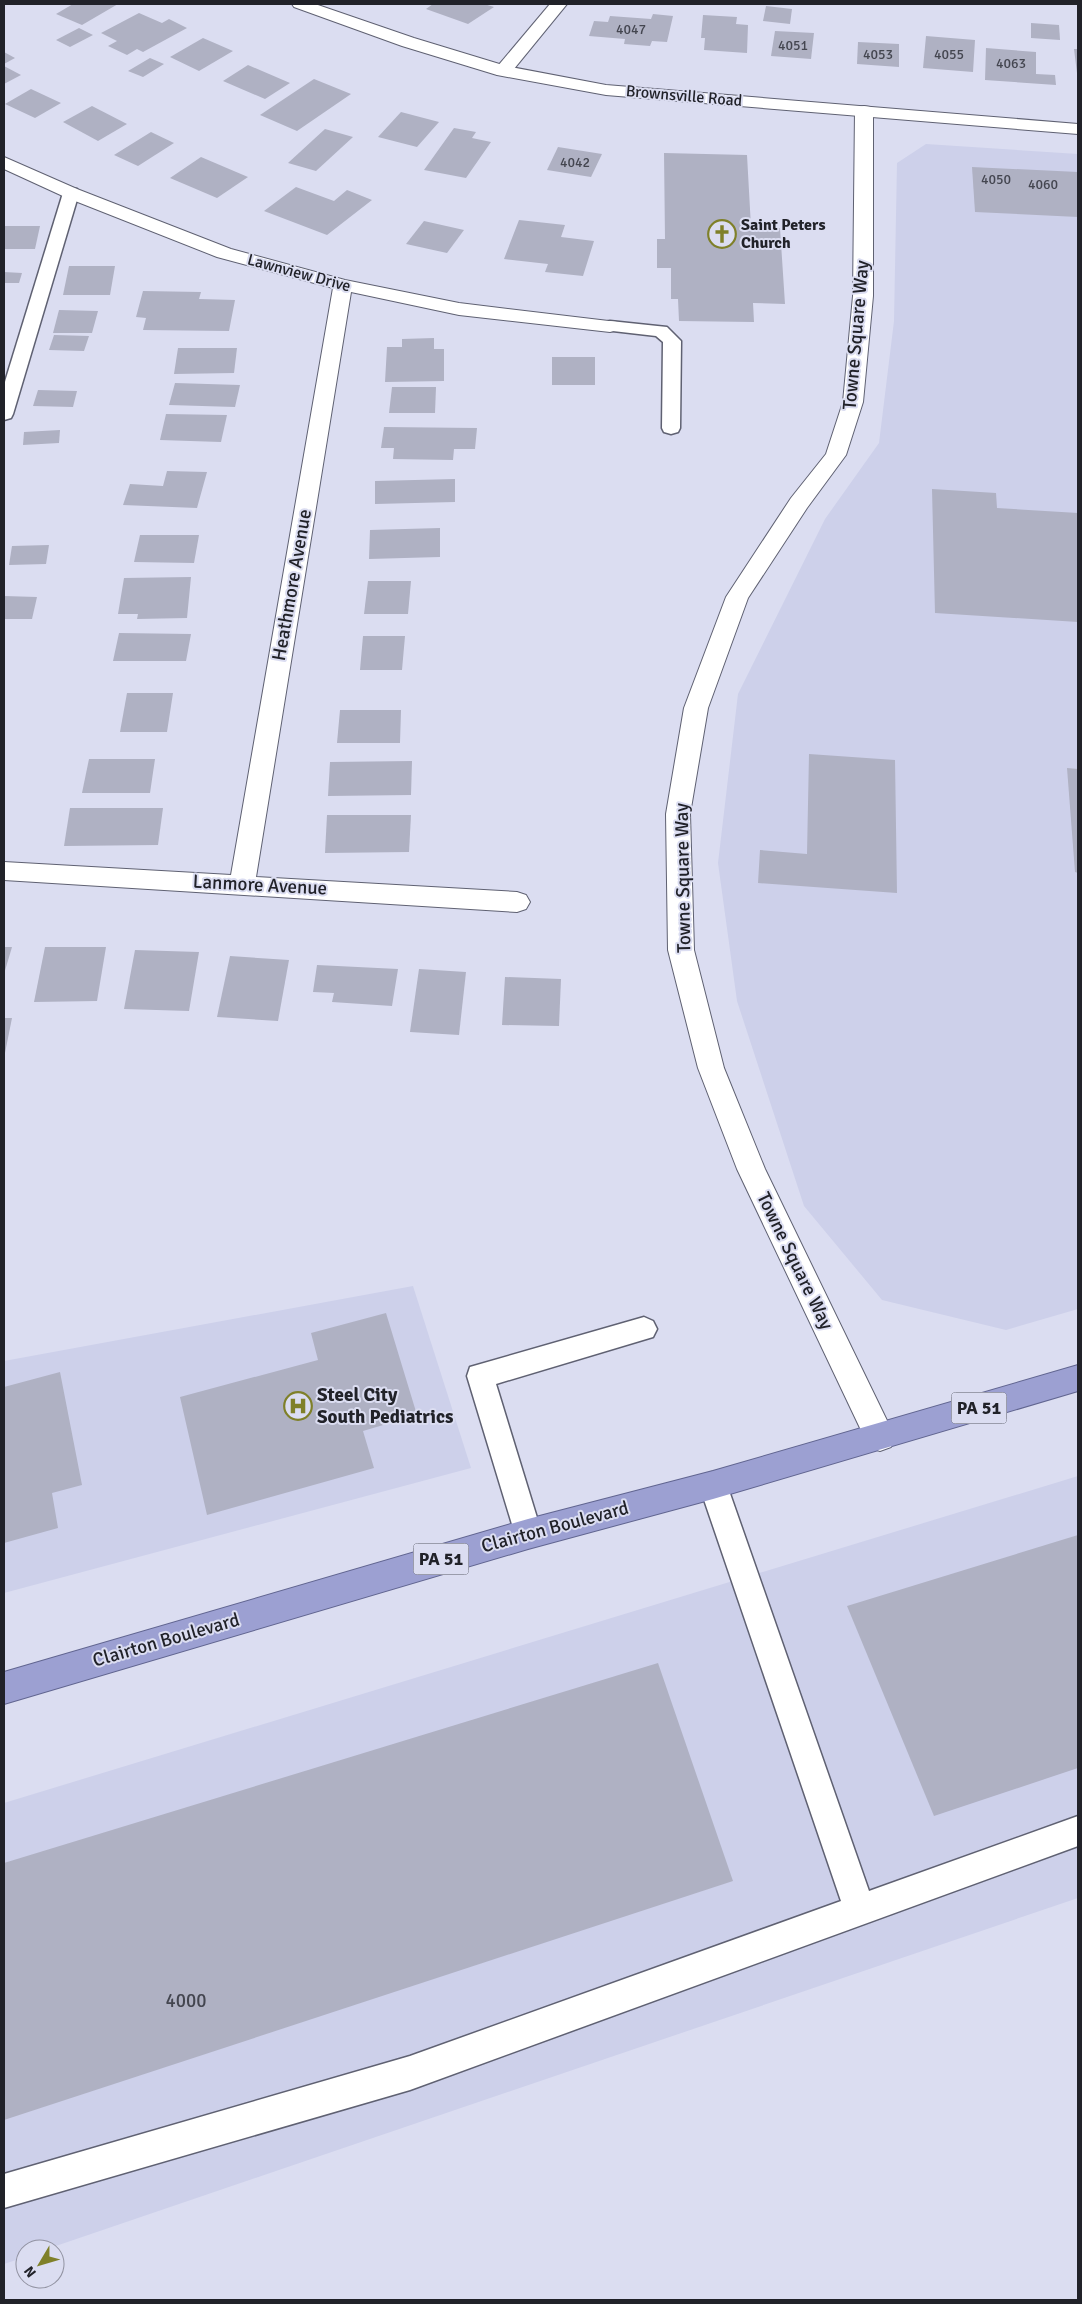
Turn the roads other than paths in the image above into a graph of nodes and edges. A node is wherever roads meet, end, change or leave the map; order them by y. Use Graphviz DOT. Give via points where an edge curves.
graph roads {
  1 [pos="300,4"];
  2 [pos="559,4"];
  3 [pos="503,71"];
  4 [pos="864,111"];
  5 [pos="1078,129"];
  6 [pos="4,162"];
  7 [pos="71,193"];
  8 [pos="343,285"];
  9 [pos="610,326"];
  10 [pos="4,414"];
  11 [pos="671,428"];
  12 [pos="4,871"];
  13 [pos="242,884"];
  14 [pos="517,902"];
  15 [pos="644,1329"];
  16 [pos="1078,1378"];
  17 [pos="880,1437"];
  18 [pos="713,1485"];
  19 [pos="528,1534"];
  20 [pos="4,1688"];
  21 [pos="1078,1831"];
  22 [pos="860,1909"];
  23 [pos="4,2191"];
  1 -- 3 [label="street, Brownsville Road"];
  2 -- 3 [label="street"];
  3 -- 4 [label="street, Brownsville Road" via="606,90"];
  4 -- 5 [label="street, Brownsville Road"];
  4 -- 17 [label="street, Towne Square Way" via="864,296 853,402 836,455 799,503 737,596 696,708 678,814 682,950 711,1068 751,1169"];
  6 -- 7 [label="street, Lawnview Drive"];
  7 -- 8 [label="street, Lawnview Drive" via="224,252"];
  7 -- 10 [label="lane"];
  8 -- 9 [label="street, Lawnview Drive" via="459,309"];
  8 -- 13 [label="street, Heathmore Avenue"];
  9 -- 11 [label="lane" via="662,331 672,341"];
  12 -- 13 [label="street, Lanmore Avenue"];
  13 -- 14 [label="street, Lanmore Avenue"];
  15 -- 19 [label="lane" via="480,1376"];
  16 -- 17 [label="highway, Clairton Boulevard / PA 51"];
  17 -- 18 [label="highway, Clairton Boulevard / PA 51"];
  18 -- 19 [label="highway, Clairton Boulevard / PA 51"];
  18 -- 22 [label="lane"];
  19 -- 20 [label="highway, Clairton Boulevard / PA 51"];
  21 -- 22 [label="lane"];
  22 -- 23 [label="lane" via="410,2073"];
}
